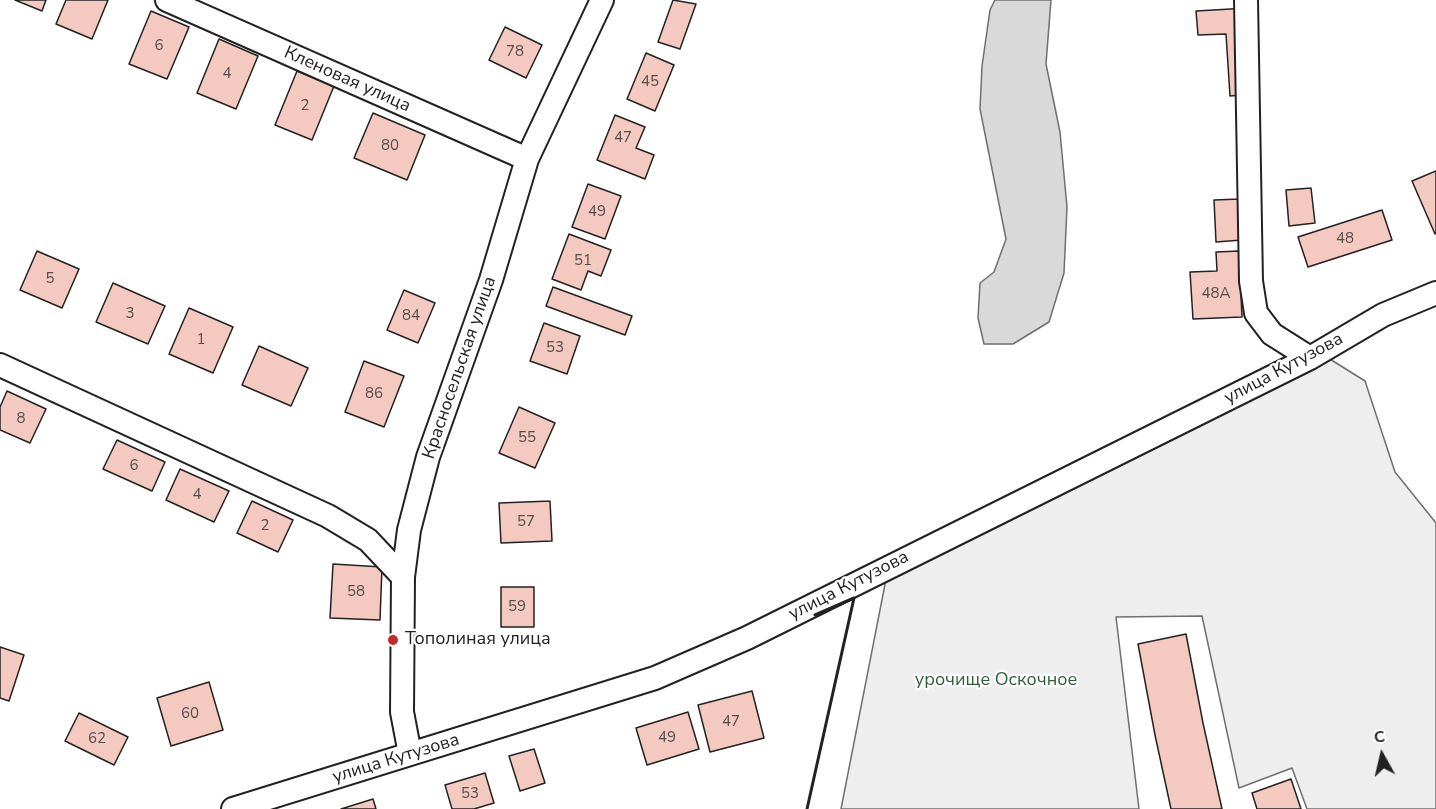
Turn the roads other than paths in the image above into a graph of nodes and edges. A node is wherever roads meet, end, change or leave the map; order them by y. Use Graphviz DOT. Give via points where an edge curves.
graph roads {
  1 [pos="167,0"];
  2 [pos="602,0"];
  3 [pos="1246,0"];
  4 [pos="527,159"];
  5 [pos="1436,294"];
  6 [pos="1310,358"];
  7 [pos="0,365"];
  8 [pos="403,577"];
  9 [pos="410,754"];
  10 [pos="233,809"];
  1 -- 4 [label="street, Кленовая улица"];
  2 -- 4 [label="street, Красносельская улица"];
  3 -- 6 [label="street" via="1251,281 1256,314 1272,334"];
  4 -- 8 [label="street, Красносельская улица" via="491,280 428,457 409,531"];
  5 -- 6 [label="street, улица Кутузова" via="1383,315"];
  6 -- 9 [label="street, улица Кутузова" via="736,643 655,678"];
  7 -- 8 [label="street" via="328,516 368,540"];
  8 -- 9 [label="street, Красносельская улица" via="402,712"];
  9 -- 10 [label="street, улица Кутузова"];
}
